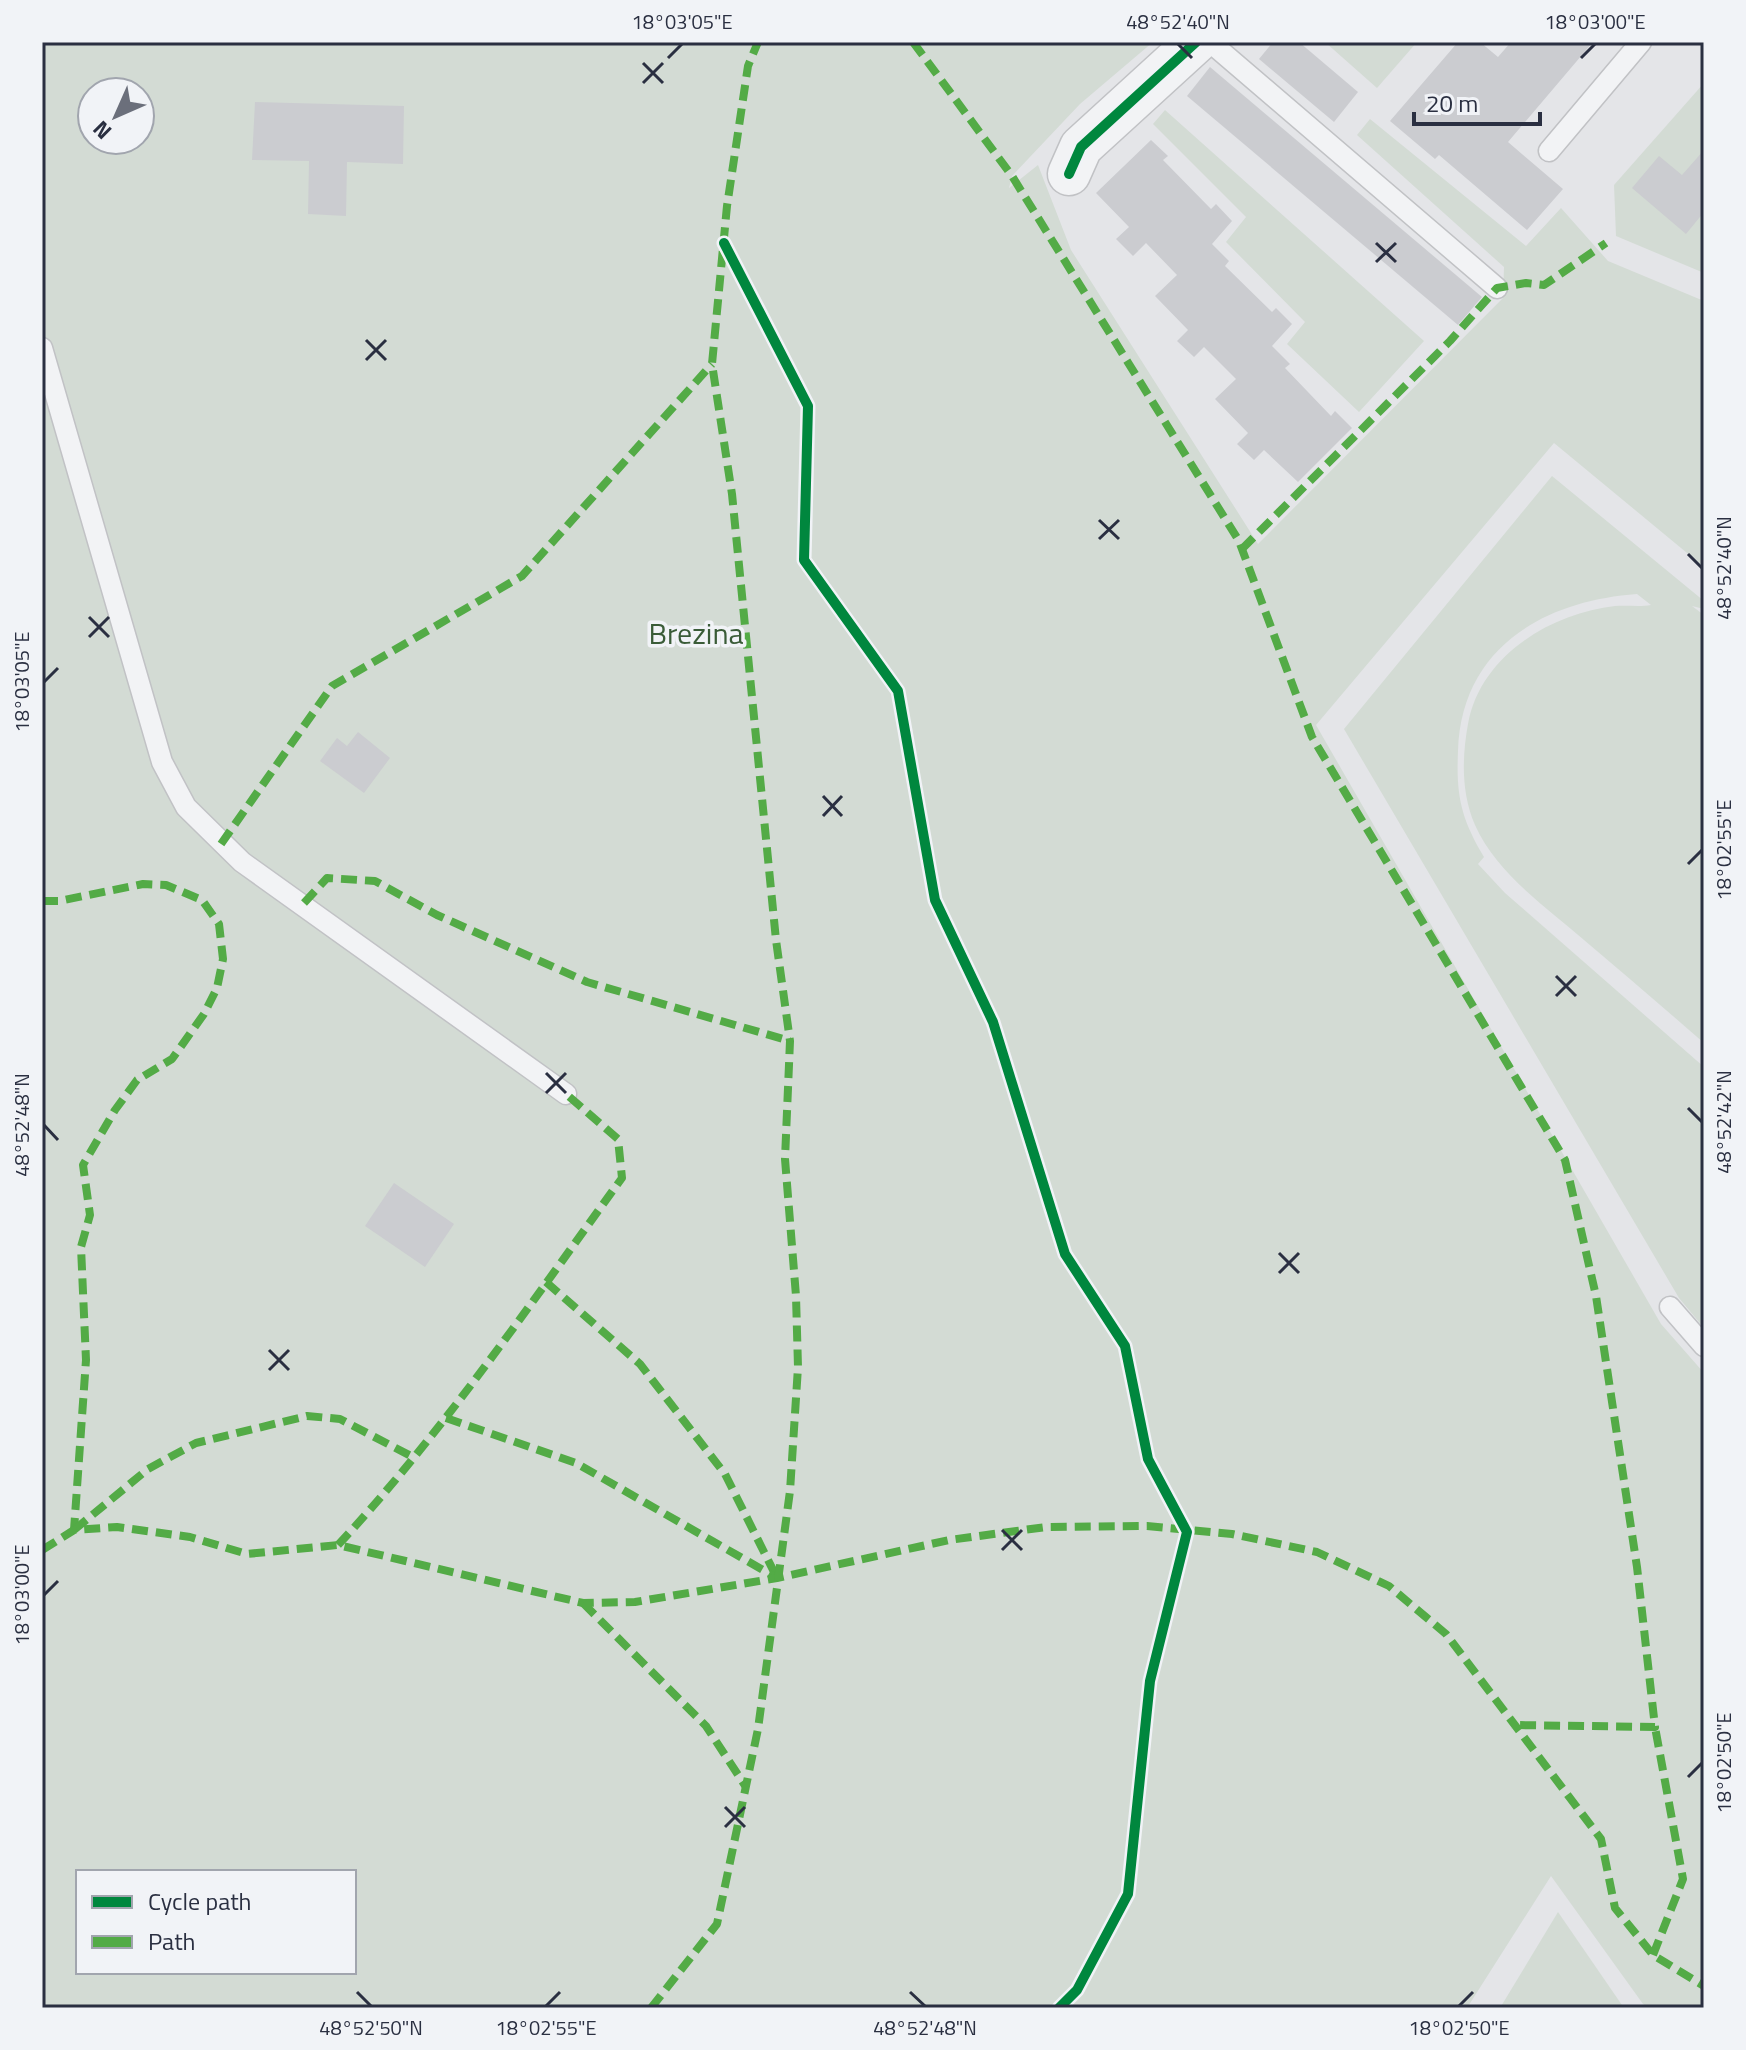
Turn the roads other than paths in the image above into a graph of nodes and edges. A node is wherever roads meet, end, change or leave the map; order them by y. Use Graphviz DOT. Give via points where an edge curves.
graph roads {
  1 [pos="1196,42"];
  2 [pos="1210,42"];
  3 [pos="1641,42"];
  4 [pos="1549,151"];
  5 [pos="1069,174"];
  6 [pos="1497,288"];
  7 [pos="42,348"];
  8 [pos="566,1094"];
  9 [pos="1670,1307"];
  10 [pos="1704,1346"];
  1 -- 5 [label="street" via="1081,147"];
  2 -- 6 [label="lane"];
  3 -- 4 [label="lane"];
  7 -- 8 [label="lane" via="162,762 186,807 242,862"];
  9 -- 10 [label="lane"];
}
